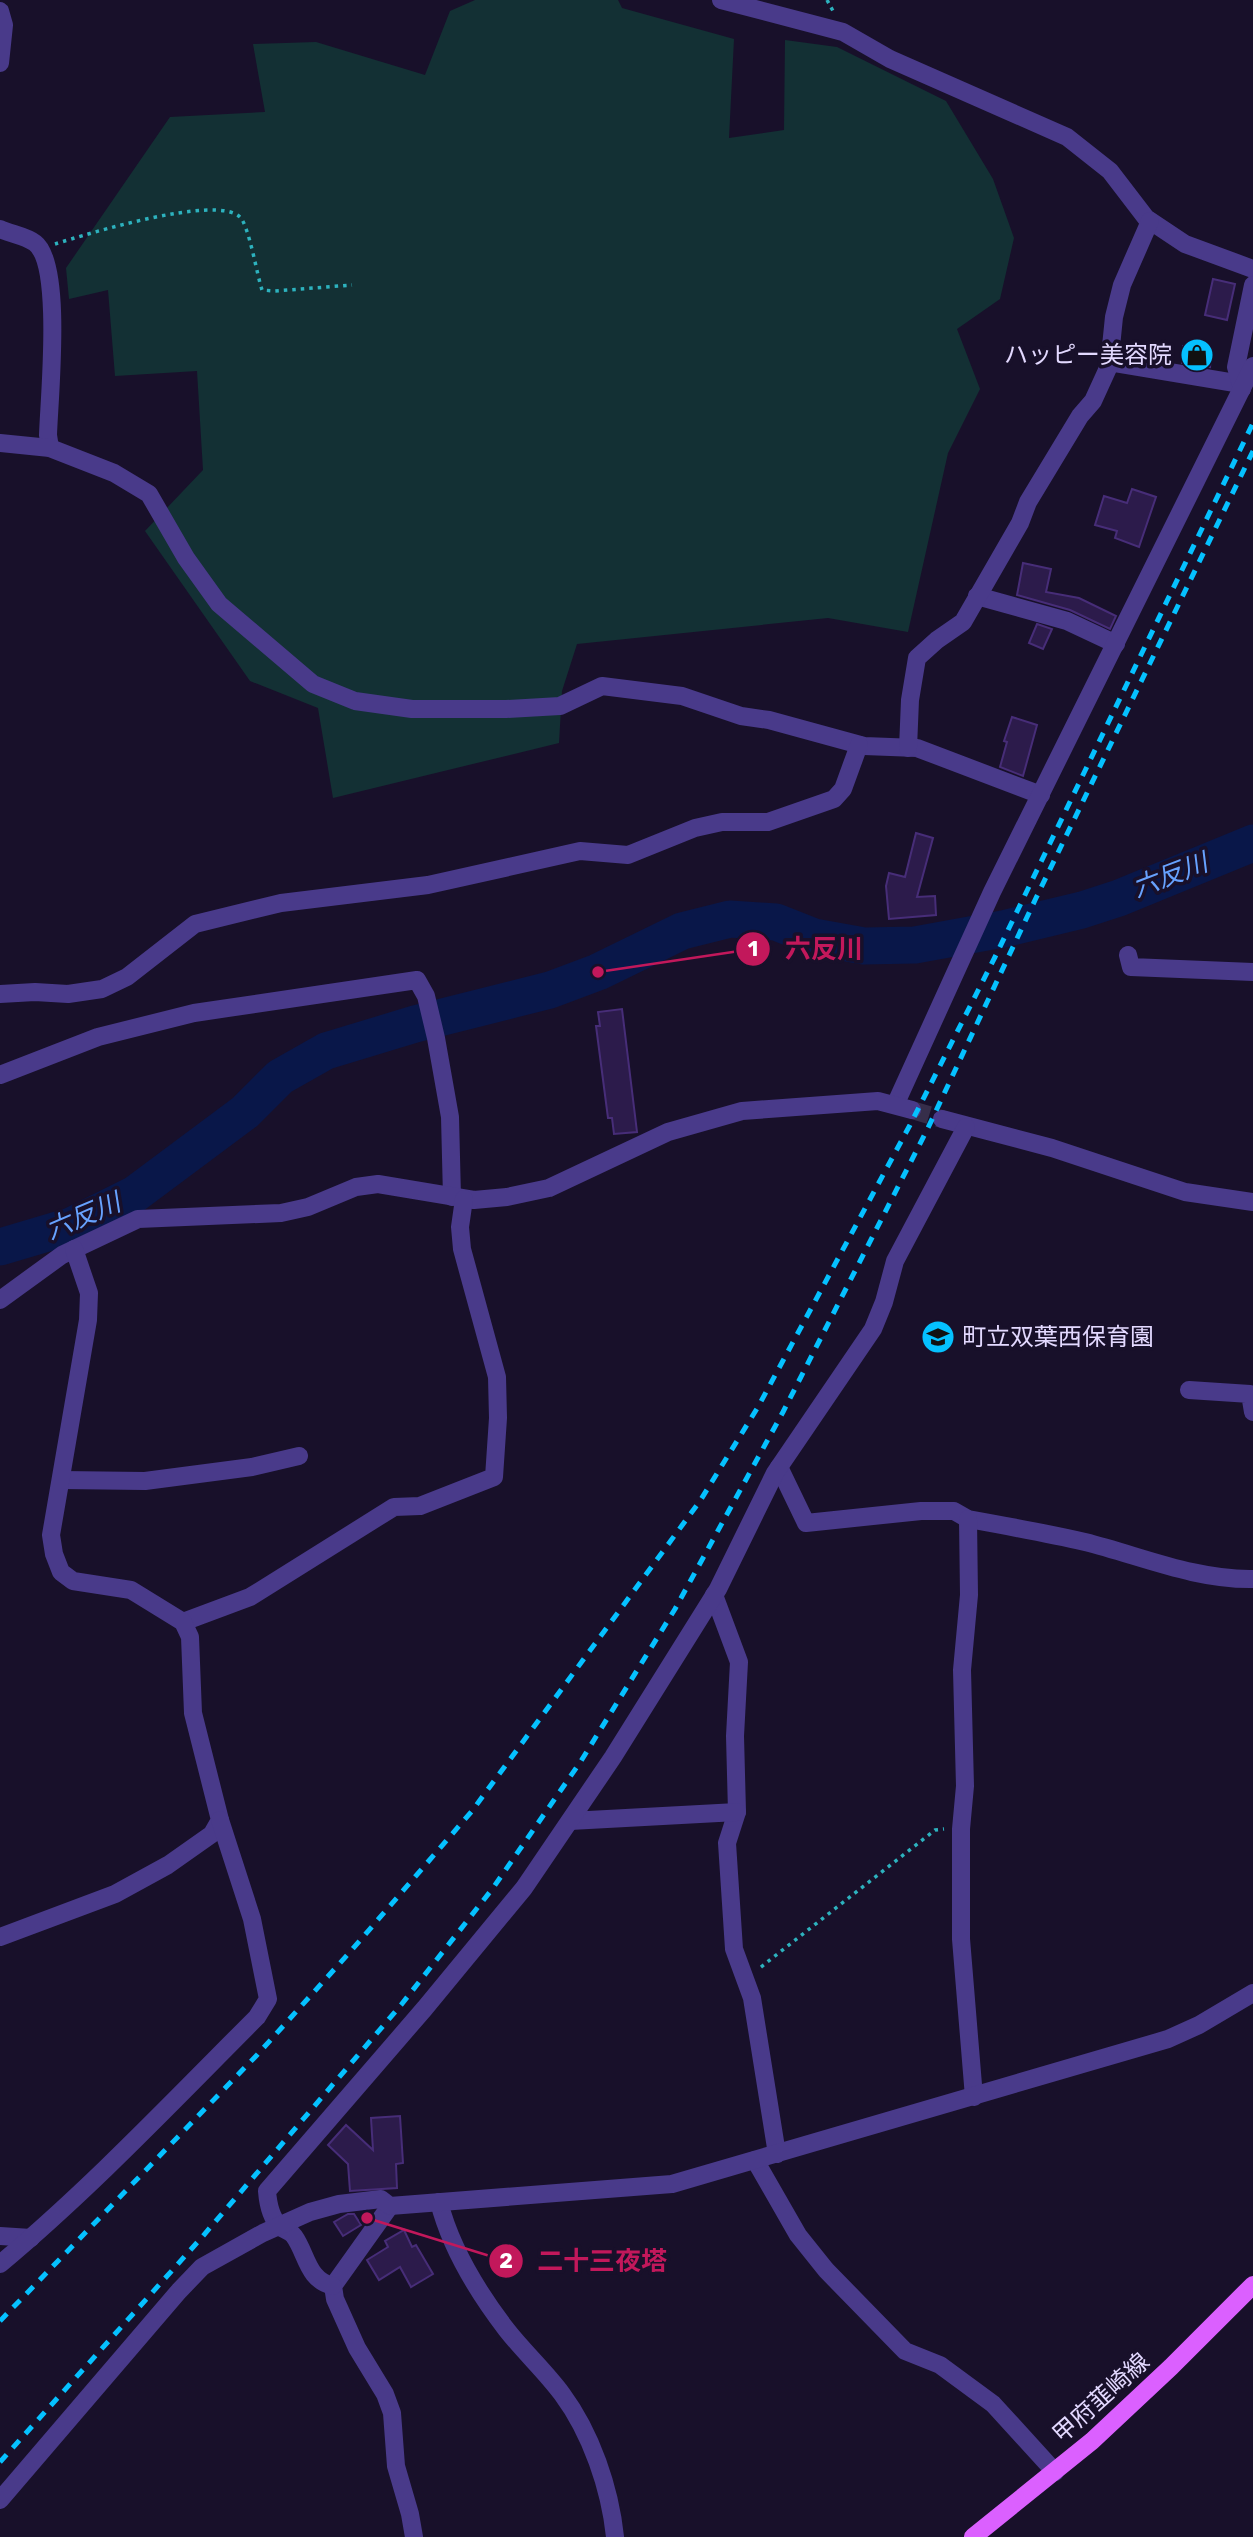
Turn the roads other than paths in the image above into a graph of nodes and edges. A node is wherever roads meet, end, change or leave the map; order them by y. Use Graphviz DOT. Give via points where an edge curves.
graph roads {
  1 [pos="721,0"];
  2 [pos="0,11"];
  3 [pos="0,63"];
  4 [pos="1150,221"];
  5 [pos="0,229"];
  6 [pos="1253,269"];
  7 [pos="1253,285"];
  8 [pos="1109,362"];
  9 [pos="1253,366"];
  10 [pos="1241,386"];
  11 [pos="0,443"];
  12 [pos="50,448"];
  13 [pos="978,596"];
  14 [pos="1116,644"];
  15 [pos="859,745"];
  16 [pos="908,748"];
  17 [pos="1041,795"];
  18 [pos="1128,955"];
  19 [pos="1253,972"];
  20 [pos="0,994"];
  21 [pos="0,1075"];
  22 [pos="942,1119"];
  23 [pos="966,1127"];
  24 [pos="458,1198"];
  25 [pos="1253,1202"];
  26 [pos="74,1249"];
  27 [pos="0,1300"];
  28 [pos="1189,1390"];
  29 [pos="1253,1412"];
  30 [pos="299,1456"];
  31 [pos="779,1466"];
  32 [pos="61,1480"];
  33 [pos="968,1518"];
  34 [pos="1253,1579"];
  35 [pos="714,1595"];
  36 [pos="183,1622"];
  37 [pos="737,1812"];
  38 [pos="220,1820"];
  39 [pos="570,1821"];
  40 [pos="0,1937"];
  41 [pos="1253,1993"];
  42 [pos="974,2097"];
  43 [pos="777,2154"];
  44 [pos="755,2160"];
  45 [pos="439,2202"];
  46 [pos="390,2206"];
  47 [pos="279,2226"];
  48 [pos="0,2236"];
  49 [pos="31,2238"];
  50 [pos="0,2264"];
  51 [pos="1253,2285"];
  52 [pos="333,2286"];
  53 [pos="1055,2472"];
  54 [pos="0,2500"];
  55 [pos="414,2537"];
  56 [pos="615,2537"];
  57 [pos="973,2537"];
  1 -- 4 [label="street" via="843,32 890,59 1067,137 1110,171"];
  2 -- 3 [label="street" via="4,25"];
  4 -- 6 [label="street" via="1185,244"];
  4 -- 8 [label="street" via="1122,285"];
  5 -- 12 [label="street" via="35,243 46,256 52,315"];
  7 -- 10 [label="street" via="1236,367"];
  8 -- 10 [label="street"];
  8 -- 13 [label="street" via="1093,401 1028,502"];
  9 -- 10 [label="street"];
  10 -- 14 [label="street"];
  11 -- 12 [label="street"];
  12 -- 15 [label="street" via="114,473 149,494 219,604 313,684 355,701 412,709 560,706 602,686 682,696 741,716"];
  13 -- 14 [label="street" via="1067,621"];
  13 -- 16 [label="street" via="963,622 917,658"];
  14 -- 17 [label="street"];
  15 -- 16 [label="street"];
  15 -- 20 [label="street" via="843,789 834,799 768,822 722,822 695,828 628,855 580,851 428,885 281,903 195,925 127,977 102,989"];
  16 -- 17 [label="street"];
  17 -- 24 [label="street" via="961,962 904,1107 878,1101 742,1111 668,1132 549,1188 507,1198"];
  18 -- 19 [label="street" via="1131,967"];
  21 -- 24 [label="street" via="98,1037 194,1013 417,980 426,996 436,1038"];
  22 -- 23 [label="street"];
  23 -- 25 [label="street" via="1052,1148 1185,1192"];
  23 -- 31 [label="street" via="895,1261 873,1329"];
  24 -- 26 [label="street" via="378,1184 281,1213 138,1219"];
  24 -- 36 [label="street" via="462,1249 497,1377 494,1477 421,1506 394,1507 250,1597"];
  26 -- 27 [label="street"];
  26 -- 32 [label="street" via="89,1293 89,1320"];
  28 -- 29 [label="street" via="1250,1394"];
  30 -- 32 [label="street" via="145,1481"];
  31 -- 33 [label="street" via="806,1523 921,1511 954,1511"];
  31 -- 35 [label="street"];
  32 -- 36 [label="street" via="51,1535 61,1572 73,1581 131,1590"];
  33 -- 34 [label="street" via="1084,1542 1196,1574"];
  33 -- 42 [label="street" via="961,1939"];
  35 -- 37 [label="street" via="739,1662"];
  35 -- 39 [label="street"];
  36 -- 38 [label="street" via="190,1637 193,1713"];
  37 -- 39 [label="street"];
  37 -- 43 [label="street" via="727,1843 734,1949 752,1997"];
  38 -- 40 [label="street" via="212,1834 168,1865 114,1894"];
  38 -- 49 [label="street" via="252,1919 268,1999 257,2017"];
  39 -- 47 [label="street" via="524,1888 267,2192 268,2206"];
  41 -- 42 [label="street" via="1168,2039"];
  42 -- 43 [label="street"];
  43 -- 44 [label="street"];
  44 -- 45 [label="street" via="672,2184"];
  44 -- 53 [label="street" via="798,2235 826,2270 905,2351 940,2365 993,2404"];
  45 -- 46 [label="street"];
  45 -- 56 [label="street" via="457,2252 478,2290 563,2395 581,2425 601,2472"];
  46 -- 47 [label="street" via="381,2199 339,2204"];
  46 -- 52 [label="street"];
  47 -- 52 [label="street" via="293,2234 312,2273"];
  47 -- 54 [label="street" via="202,2267"];
  48 -- 49 [label="street"];
  49 -- 50 [label="street"];
  51 -- 53 [label="main road, 甲府韮崎線"];
  52 -- 55 [label="street" via="357,2348 392,2413 396,2466"];
  53 -- 57 [label="main road, 甲府韮崎線"];
}
